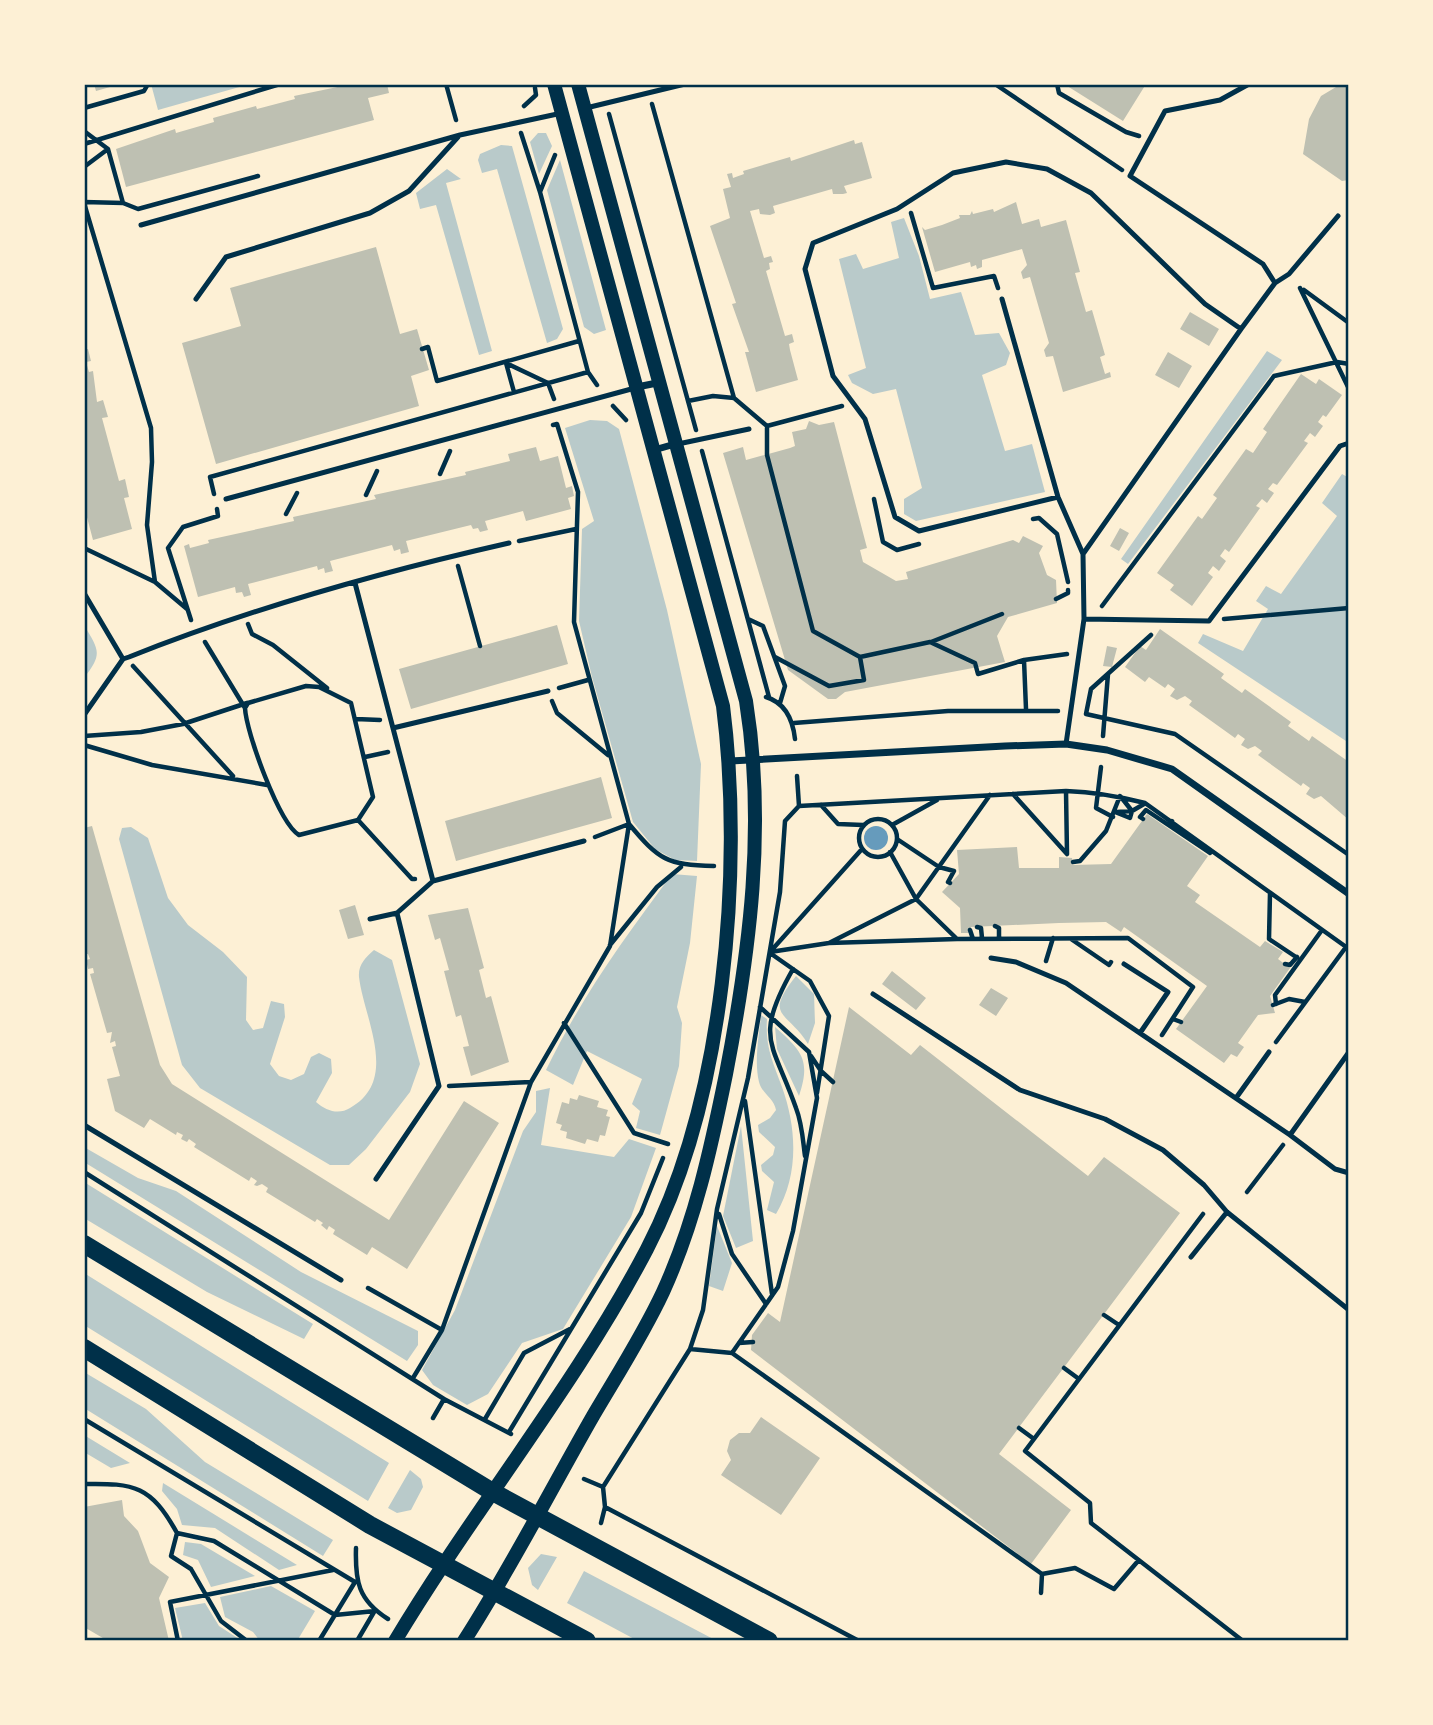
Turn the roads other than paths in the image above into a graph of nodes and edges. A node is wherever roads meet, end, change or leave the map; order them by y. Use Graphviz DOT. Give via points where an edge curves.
graph roads {
  1 [pos="554,84"];
  2 [pos="578,84"];
  3 [pos="685,84"];
  4 [pos="1249,84"];
  5 [pos="584,108"];
  6 [pos="562,113"];
  7 [pos="460,135"];
  8 [pos="1338,216"];
  9 [pos="141,225"];
  10 [pos="1275,283"];
  11 [pos="196,299"];
  12 [pos="1002,299"];
  13 [pos="1241,329"];
  14 [pos="657,383"];
  15 [pos="637,387"];
  16 [pos="749,429"];
  17 [pos="1349,443"];
  18 [pos="675,444"];
  19 [pos="654,450"];
  20 [pos="1058,497"];
  21 [pos="226,499"];
  22 [pos="509,543"];
  23 [pos="1083,554"];
  24 [pos="355,583"];
  25 [pos="84,593"];
  26 [pos="1084,619"];
  27 [pos="124,659"];
  28 [pos="548,691"];
  29 [pos="84,715"];
  30 [pos="393,728"];
  31 [pos="1066,744"];
  32 [pos="755,759"];
  33 [pos="730,761"];
  34 [pos="584,841"];
  35 [pos="432,878"];
  36 [pos="1349,894"];
  37 [pos="397,913"];
  38 [pos="370,919"];
  39 [pos="991,958"];
  40 [pos="1124,964"];
  41 [pos="873,994"];
  42 [pos="1140,1033"];
  43 [pos="1269,1052"];
  44 [pos="1349,1052"];
  45 [pos="1236,1098"];
  46 [pos="84,1125"];
  47 [pos="1290,1135"];
  48 [pos="1349,1173"];
  49 [pos="376,1179"];
  50 [pos="1227,1212"];
  51 [pos="84,1244"];
  52 [pos="1191,1257"];
  53 [pos="341,1280"];
  54 [pos="1349,1310"];
  55 [pos="84,1348"];
  56 [pos="491,1491"];
  57 [pos="538,1518"];
  58 [pos="442,1564"];
  59 [pos="495,1593"];
  60 [pos="395,1641"];
  61 [pos="464,1641"];
  62 [pos="587,1641"];
  63 [pos="769,1641"];
  1 -- 6 [label="main road"];
  2 -- 5 [label="main road"];
  3 -- 5 [label="lane"];
  4 -- 10 [label="lane" via="1220,100 1165,111 1130,176 1263,264"];
  5 -- 6 [label="street"];
  5 -- 14 [label="main road"];
  6 -- 7 [label="lane"];
  6 -- 15 [label="main road"];
  7 -- 9 [label="lane"];
  7 -- 11 [label="lane" via="409,191 370,213 226,257"];
  8 -- 10 [label="lane" via="1289,274"];
  10 -- 13 [label="lane"];
  12 -- 20 [label="lane"];
  13 -- 20 [label="lane" via="1205,304 1091,194 1047,169 1006,162 953,173 908,202 813,243 806,270 833,376 865,419 895,517 919,531"];
  13 -- 23 [label="lane"];
  14 -- 15 [label="street"];
  14 -- 18 [label="main road"];
  15 -- 19 [label="main road"];
  15 -- 21 [label="lane"];
  16 -- 18 [label="lane"];
  17 -- 26 [label="lane" via="1340,446 1209,621"];
  18 -- 19 [label="street"];
  18 -- 32 [label="main road" via="746,701"];
  19 -- 33 [label="main road" via="723,706"];
  20 -- 23 [label="lane"];
  22 -- 24 [label="lane"];
  23 -- 26 [label="lane"];
  24 -- 27 [label="lane" via="197,630"];
  24 -- 30 [label="lane"];
  25 -- 27 [label="lane"];
  26 -- 31 [label="lane"];
  27 -- 29 [label="lane"];
  28 -- 30 [label="lane"];
  30 -- 35 [label="lane"];
  31 -- 32 [label="street"];
  31 -- 36 [label="street" via="1142,758 1172,769"];
  32 -- 33 [label="street"];
  32 -- 57 [label="main road" via="749,943 715,1133 696,1208 663,1291"];
  33 -- 56 [label="main road" via="728,923 715,1026 669,1203 627,1286"];
  34 -- 35 [label="lane"];
  35 -- 37 [label="lane"];
  37 -- 38 [label="lane"];
  37 -- 49 [label="lane" via="439,1086"];
  39 -- 42 [label="lane" via="1016,962 1066,983"];
  40 -- 42 [label="lane" via="1168,992"];
  41 -- 50 [label="lane" via="1020,1090 1105,1119 1163,1150"];
  42 -- 45 [label="lane"];
  43 -- 45 [label="lane"];
  44 -- 47 [label="lane"];
  45 -- 47 [label="lane"];
  46 -- 53 [label="lane"];
  47 -- 48 [label="lane" via="1335,1169"];
  50 -- 52 [label="lane"];
  50 -- 54 [label="lane"];
  51 -- 56 [label="main road"];
  55 -- 58 [label="main road" via="348,1512"];
  56 -- 57 [label="main road"];
  56 -- 58 [label="main road"];
  57 -- 59 [label="main road"];
  57 -- 63 [label="main road"];
  58 -- 59 [label="main road"];
  58 -- 60 [label="main road"];
  59 -- 61 [label="main road"];
  59 -- 62 [label="main road"];
}
